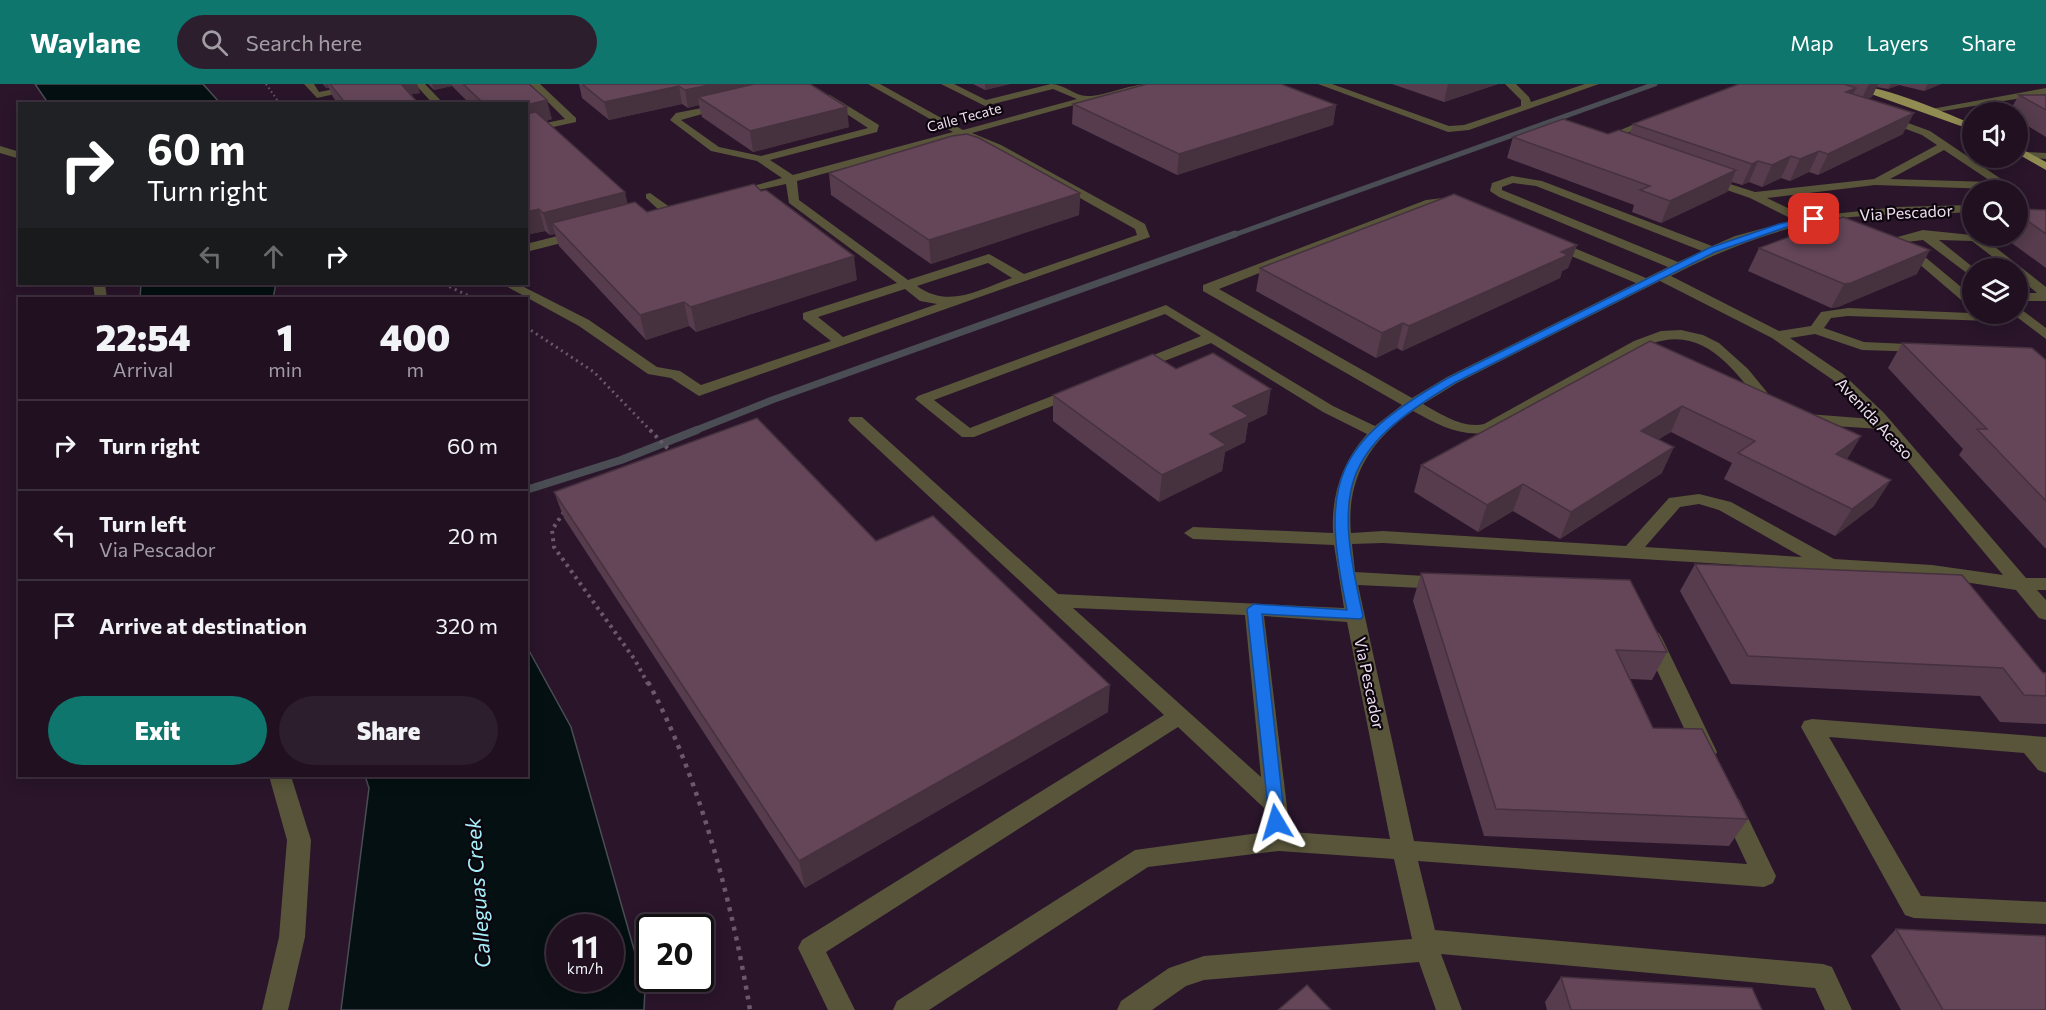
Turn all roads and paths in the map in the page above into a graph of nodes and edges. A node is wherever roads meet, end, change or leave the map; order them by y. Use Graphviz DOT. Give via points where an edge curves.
graph roads {
  1 [pos="266,84"];
  2 [pos="309,84"];
  3 [pos="375,84"];
  4 [pos="420,84"];
  5 [pos="535,84"];
  6 [pos="873,84"];
  7 [pos="946,84"];
  8 [pos="1145,84"];
  9 [pos="1323,84"];
  10 [pos="1510,84"];
  11 [pos="1594,84"];
  12 [pos="1848,84"];
  13 [pos="2008,84"];
  14 [pos="1058,85"];
  15 [pos="2046,91"];
  16 [pos="818,92"];
  17 [pos="2026,93"];
  18 [pos="320,99"];
  19 [pos="1087,100"];
  20 [pos="2046,100"];
  21 [pos="279,102"];
  22 [pos="437,102"];
  23 [pos="738,102"];
  24 [pos="1526,108"];
  25 [pos="1931,110"];
  26 [pos="1873,113"];
  27 [pos="1661,117"];
  28 [pos="1962,123"];
  29 [pos="528,130"];
  30 [pos="962,133"];
  31 [pos="1946,145"];
  32 [pos="0,149"];
  33 [pos="1620,149"];
  34 [pos="2028,153"];
  35 [pos="18,155"];
  36 [pos="2028,156"];
  37 [pos="2046,156"];
  38 [pos="761,159"];
  39 [pos="2046,166"];
  40 [pos="1698,177"];
  41 [pos="791,179"];
  42 [pos="1875,183"];
  43 [pos="650,196"];
  44 [pos="724,196"];
  45 [pos="1754,196"];
  46 [pos="1473,209"];
  47 [pos="1962,209"];
  48 [pos="668,211"];
  49 [pos="1897,211"];
  50 [pos="1805,221"];
  51 [pos="592,231"];
  52 [pos="1926,236"];
  53 [pos="1538,237"];
  54 [pos="528,247"];
  55 [pos="1712,250"];
  56 [pos="2001,258"];
  57 [pos="1962,265"];
  58 [pos="1679,267"];
  59 [pos="1023,279"];
  60 [pos="1653,280"];
  61 [pos="2028,280"];
  62 [pos="906,284"];
  63 [pos="446,285"];
  64 [pos="511,285"];
  65 [pos="1962,294"];
  66 [pos="2046,296"];
  67 [pos="471,297"];
  68 [pos="2028,297"];
  69 [pos="952,303"];
  70 [pos="1962,316"];
  71 [pos="2030,322"];
  72 [pos="2046,322"];
  73 [pos="528,328"];
  74 [pos="1816,330"];
  75 [pos="1778,335"];
  76 [pos="2046,335"];
  77 [pos="1212,337"];
  78 [pos="841,342"];
  79 [pos="1639,344"];
  80 [pos="1933,349"];
  81 [pos="1679,363"];
  82 [pos="1123,372"];
  83 [pos="1090,386"];
  84 [pos="1740,391"];
  85 [pos="1412,403"];
  86 [pos="1781,409"];
  87 [pos="856,420"];
  88 [pos="1886,425"];
  89 [pos="650,428"];
  90 [pos="1377,433"];
  91 [pos="675,457"];
  92 [pos="574,504"];
  93 [pos="1193,533"];
  94 [pos="1341,539"];
  95 [pos="1630,552"];
  96 [pos="1831,565"];
  97 [pos="1347,578"];
  98 [pos="2021,584"];
  99 [pos="2046,584"];
  100 [pos="1466,585"];
  101 [pos="1052,600"];
  102 [pos="1254,609"];
  103 [pos="2046,614"];
  104 [pos="1356,616"];
  105 [pos="1642,616"];
  106 [pos="1179,716"];
  107 [pos="2038,745"];
  108 [pos="2046,764"];
  109 [pos="1713,767"];
  110 [pos="280,777"];
  111 [pos="1723,789"];
  112 [pos="1274,803"];
  113 [pos="1279,841"];
  114 [pos="1404,850"];
  115 [pos="2046,913"];
  116 [pos="1426,945"];
  117 [pos="275,1010"];
  118 [pos="750,1010"];
  119 [pos="842,1010"];
  120 [pos="906,1010"];
  121 [pos="1130,1010"];
  122 [pos="1449,1010"];
  123 [pos="1839,1010"];
  1 -- 21 [label="path"];
  2 -- 18 [label="street"];
  3 -- 18 [label="street"];
  4 -- 22 [label="street"];
  5 -- 29 [label="street" via="572,120"];
  6 -- 30 [label="street"];
  7 -- 14 [label="street" via="985,103"];
  8 -- 19 [label="street, Calle Tecate"];
  9 -- 24 [label="street" via="1448,129 1465,128"];
  10 -- 24 [label="street" via="1526,99"];
  11 -- 24 [label="street"];
  12 -- 25 [label="main road"];
  13 -- 17 [label="street"];
  14 -- 19 [label="street"];
  15 -- 17 [label="street"];
  16 -- 38 [label="street" via="874,125 873,130"];
  17 -- 20 [label="street"];
  17 -- 25 [label="street"];
  19 -- 30 [label="street, Calle Tecate"];
  23 -- 38 [label="street" via="680,115 675,120 715,149"];
  25 -- 28 [label="main road"];
  26 -- 31 [label="street"];
  27 -- 33 [label="street" via="1598,141"];
  30 -- 41 [label="street, Calle Tecate"];
  30 -- 59 [label="street" via="997,147 1141,227 1144,237"];
  31 -- 42 [label="street"];
  31 -- 42 [label="street" via="2001,183"];
  32 -- 35 [label="street"];
  34 -- 37 [label="street"];
  36 -- 39 [label="main road"];
  38 -- 41 [label="street"];
  40 -- 45 [label="street"];
  41 -- 44 [label="street, Calle Tecate"];
  41 -- 62 [label="street" via="793,201"];
  42 -- 45 [label="street"];
  43 -- 48 [label="street"];
  45 -- 50 [label="street"];
  46 -- 85 [label="street" via="1451,200 1430,201 1208,288"];
  47 -- 49 [label="street, Via Pescador"];
  49 -- 50 [label="street, Via Pescador"];
  49 -- 52 [label="street"];
  50 -- 55 [label="street, Via Pescador"];
  51 -- 54 [label="street"];
  52 -- 56 [label="street" via="1975,237"];
  52 -- 57 [label="street"];
  52 -- 65 [label="street" via="1896,239"];
  53 -- 60 [label="street, Avenida Acaso"];
  55 -- 58 [label="street, Via Pescador"];
  55 -- 58 [label="street" via="1538,183 1512,179 1496,185 1503,195"];
  58 -- 60 [label="street, Via Pescador"];
  59 -- 62 [label="street" via="989,258"];
  59 -- 69 [label="street"];
  60 -- 75 [label="street, Avenida Acaso"];
  60 -- 85 [label="street, Via Pescador"];
  61 -- 66 [label="street"];
  62 -- 69 [label="street" via="925,298"];
  62 -- 78 [label="street" via="808,316"];
  63 -- 67 [label="path"];
  64 -- 78 [label="street" via="584,323 653,371 675,374 699,391"];
  66 -- 68 [label="street"];
  69 -- 78 [label="street"];
  70 -- 74 [label="street" via="1848,312 1826,315"];
  71 -- 72 [label="street"];
  71 -- 76 [label="street"];
  73 -- 89 [label="path" via="594,372"];
  74 -- 75 [label="street"];
  74 -- 80 [label="street" via="1862,346"];
  75 -- 88 [label="street, Avenida Acaso" via="1838,376"];
  77 -- 82 [label="street"];
  77 -- 83 [label="street" via="1166,309 922,399 968,434"];
  77 -- 90 [label="street" via="1328,409"];
  79 -- 81 [label="street"];
  79 -- 85 [label="street" via="1489,428 1458,427"];
  79 -- 86 [label="street" via="1671,332 1701,339 1730,359"];
  84 -- 86 [label="street"];
  85 -- 90 [label="street, Via Pescador"];
  86 -- 88 [label="street" via="1817,420"];
  87 -- 101 [label="street"];
  88 -- 98 [label="street, Avenida Acaso"];
  89 -- 91 [label="path"];
  90 -- 94 [label="street, Via Pescador" via="1354,461 1345,481"];
  92 -- 118 [label="path" via="552,530 554,547 635,660 667,717 708,836 740,947"];
  93 -- 94 [label="street"];
  94 -- 95 [label="street" via="1383,537"];
  94 -- 97 [label="street, Via Pescador"];
  95 -- 96 [label="street"];
  95 -- 96 [label="street" via="1675,502 1699,499 1725,506"];
  96 -- 98 [label="street" via="1932,571"];
  97 -- 100 [label="street"];
  97 -- 104 [label="street, Via Pescador"];
  98 -- 99 [label="street"];
  98 -- 103 [label="street, Avenida Acaso"];
  101 -- 102 [label="street"];
  101 -- 106 [label="street"];
  102 -- 104 [label="street"];
  102 -- 112 [label="street"];
  104 -- 114 [label="street, Via Pescador"];
  105 -- 109 [label="street"];
  106 -- 112 [label="street"];
  106 -- 119 [label="street" via="811,948"];
  107 -- 108 [label="street"];
  107 -- 115 [label="street" via="1812,727 1914,907"];
  110 -- 117 [label="street" via="299,840 292,937"];
  111 -- 114 [label="street" via="1764,876"];
  112 -- 113 [label="street"];
  113 -- 114 [label="street"];
  113 -- 120 [label="street" via="1143,856"];
  114 -- 116 [label="street, Via Pescador"];
  116 -- 121 [label="street" via="1204,968 1178,977"];
  116 -- 122 [label="street, Via Pescador"];
  116 -- 123 [label="street" via="1823,976"];
}
